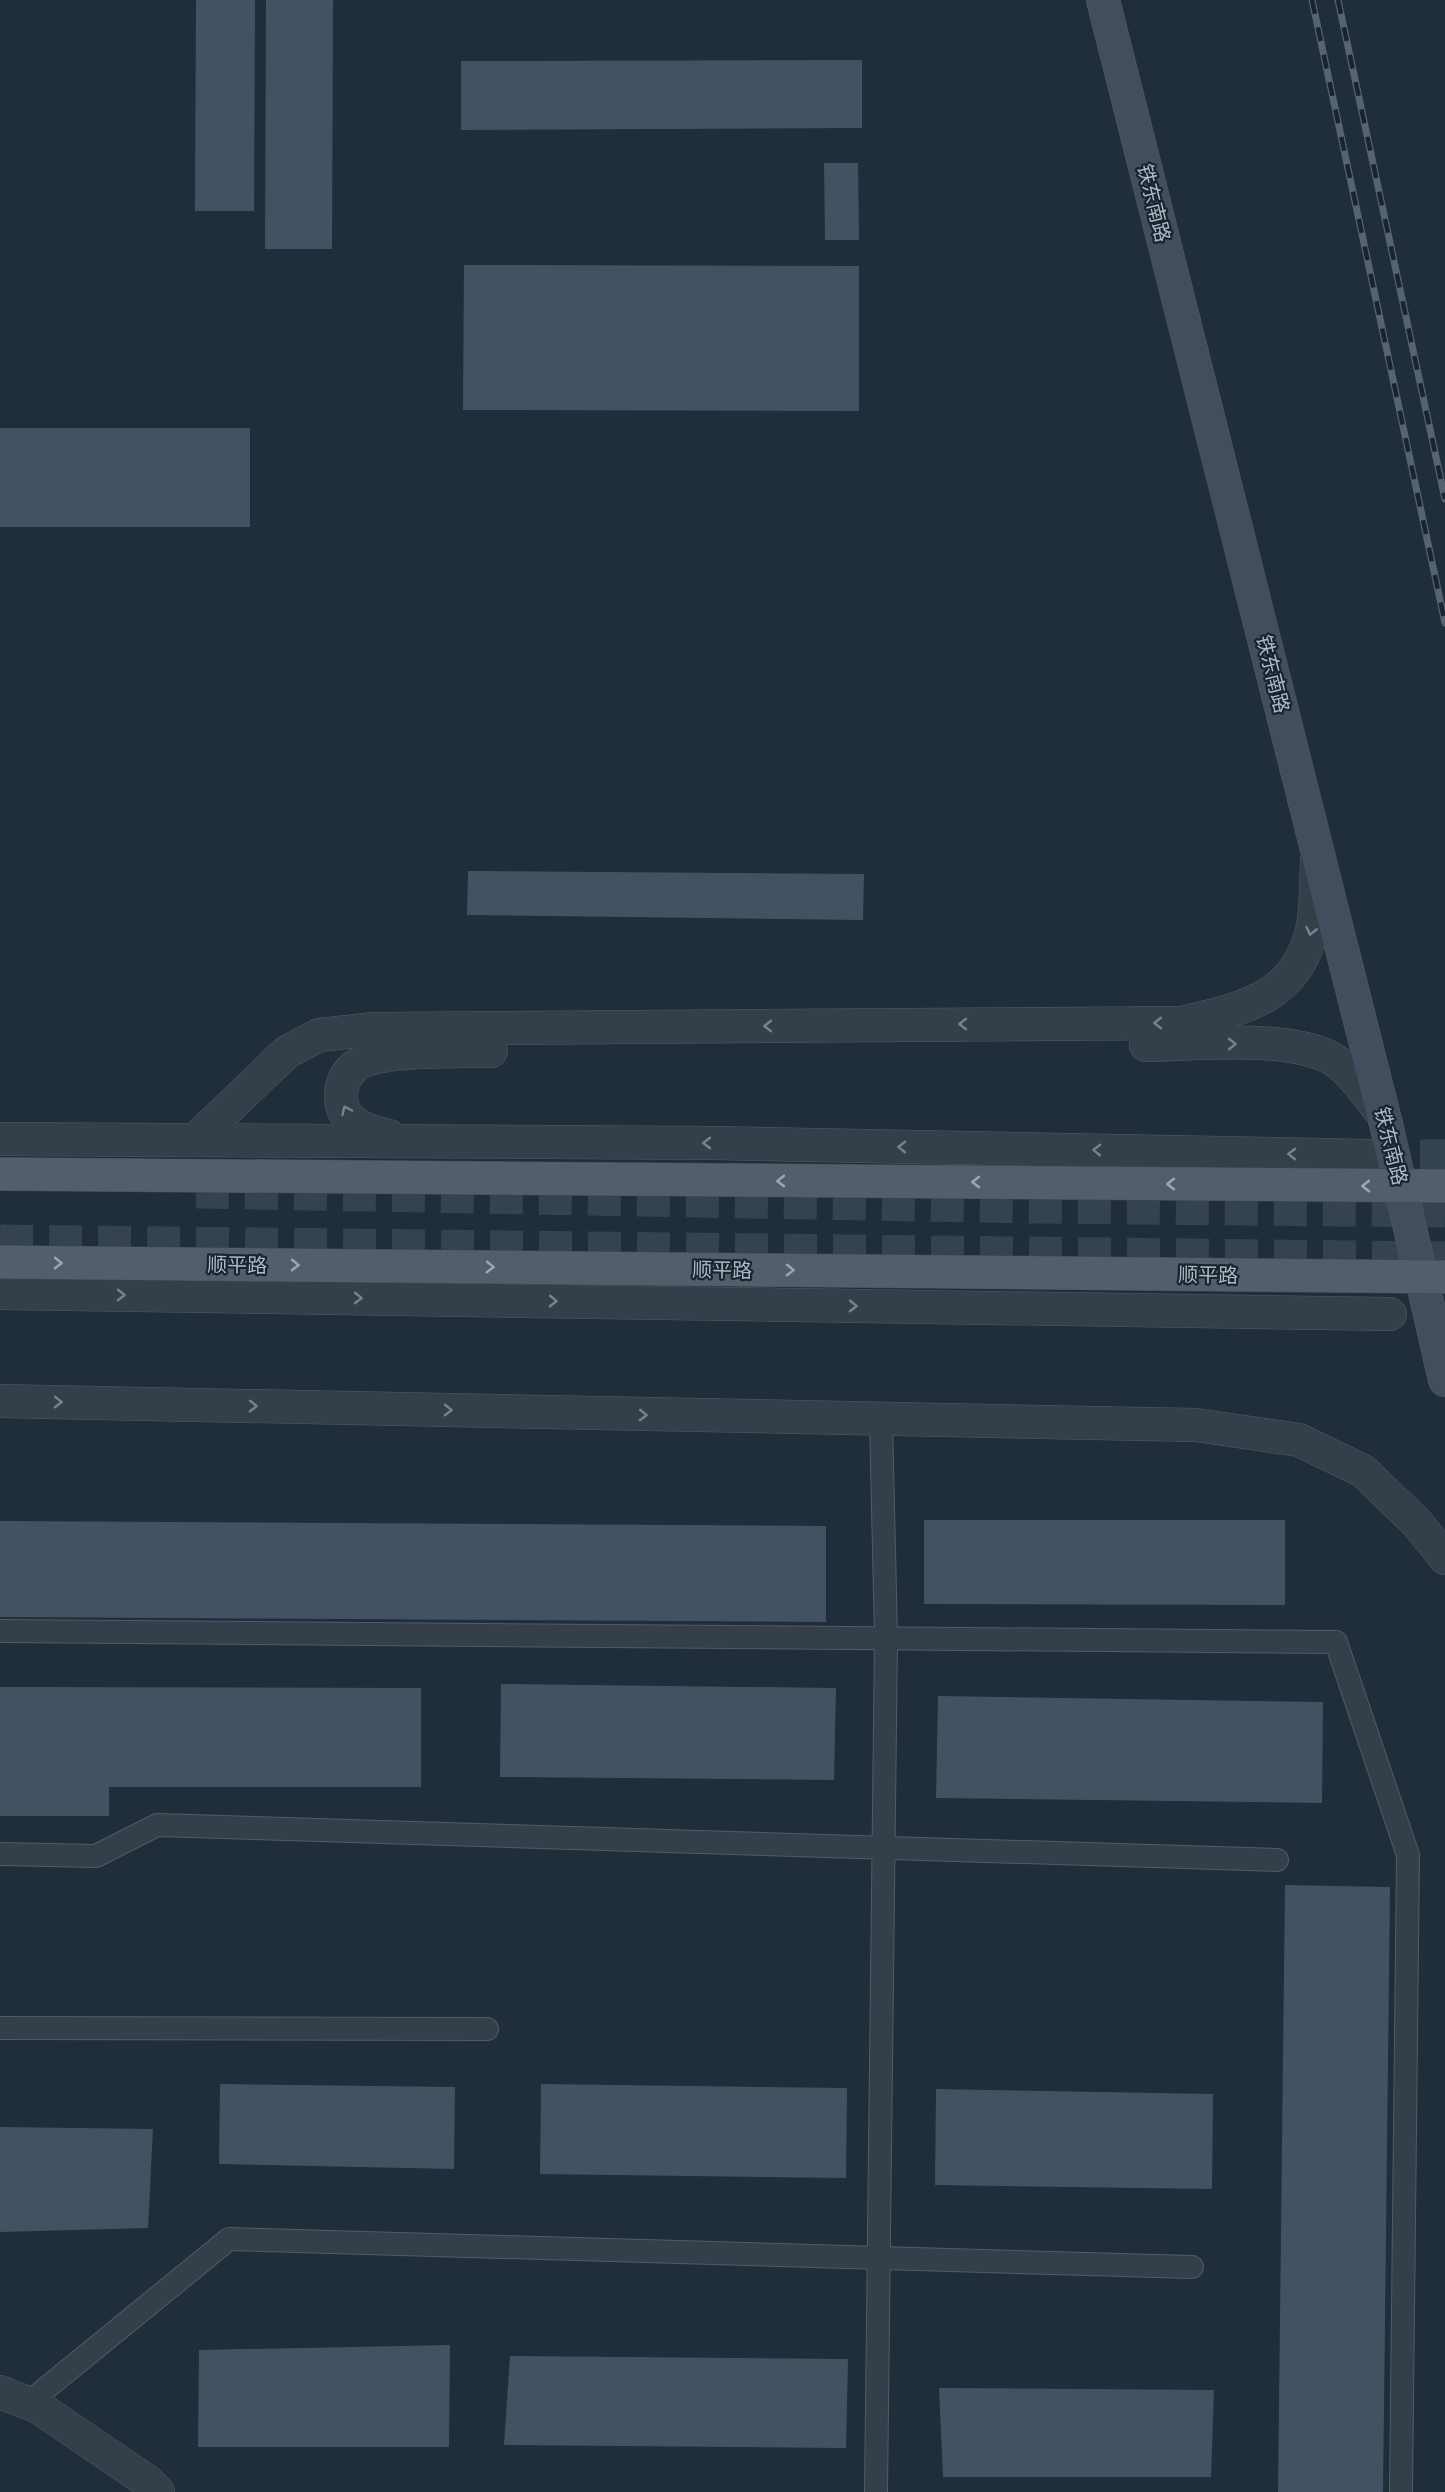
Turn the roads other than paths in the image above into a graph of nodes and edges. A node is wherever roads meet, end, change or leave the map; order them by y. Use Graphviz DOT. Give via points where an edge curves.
graph roads {
  1 [pos="1103,0"];
  2 [pos="1318,852"];
  3 [pos="1383,1114"];
  4 [pos="0,1139"];
  5 [pos="195,1140"];
  6 [pos="414,1142"];
  7 [pos="1371,1156"];
  8 [pos="0,1174"];
  9 [pos="1445,1186"];
  10 [pos="0,1262"];
  11 [pos="1445,1277"];
  12 [pos="0,1293"];
  13 [pos="1390,1314"];
  14 [pos="1442,1365"];
  15 [pos="0,1401"];
  16 [pos="881,1420"];
  17 [pos="1445,1558"];
  18 [pos="0,1631"];
  19 [pos="886,1637"];
  20 [pos="884,1847"];
  21 [pos="0,1854"];
  22 [pos="1277,1860"];
  23 [pos="0,2028"];
  24 [pos="487,2029"];
  25 [pos="879,2258"];
  26 [pos="1192,2267"];
  27 [pos="14,2398"];
  28 [pos="158,2492"];
  29 [pos="876,2492"];
  30 [pos="1401,2492"];
  1 -- 2 [label="main road, 铁东南路"];
  2 -- 3 [label="main road, 铁东南路"];
  2 -- 5 [label="street, one-way" via="1312,928 1302,959 1275,992 1237,1010 1181,1023 374,1029 319,1035 287,1052"];
  6 -- 3 [label="street, one-way" via="367,1131 348,1118 342,1104 342,1082 354,1066 376,1057 451,1051 1274,1043 1331,1058 1354,1078"];
  3 -- 14 [label="main road, 铁东南路"];
  4 -- 5 [label="street"];
  5 -- 6 [label="street"];
  7 -- 6 [label="street, one-way" via="715,1143"];
  9 -- 8 [label="main road, one-way, bridge"];
  10 -- 11 [label="main road, 顺平路, one-way, bridge"];
  12 -- 13 [label="street, one-way"];
  15 -- 16 [label="street, one-way"];
  16 -- 17 [label="street" via="1196,1425 1299,1440 1363,1471 1417,1523"];
  16 -- 19 [label="lane"];
  18 -- 19 [label="lane"];
  19 -- 20 [label="lane"];
  19 -- 30 [label="lane" via="1336,1642 1408,1855"];
  20 -- 21 [label="lane" via="158,1825 96,1856"];
  20 -- 22 [label="lane"];
  20 -- 25 [label="lane"];
  23 -- 24 [label="lane"];
  25 -- 26 [label="lane"];
  25 -- 27 [label="lane" via="229,2239"];
  25 -- 29 [label="lane"];
  27 -- 28 [label="street" via="38,2407"];
}
